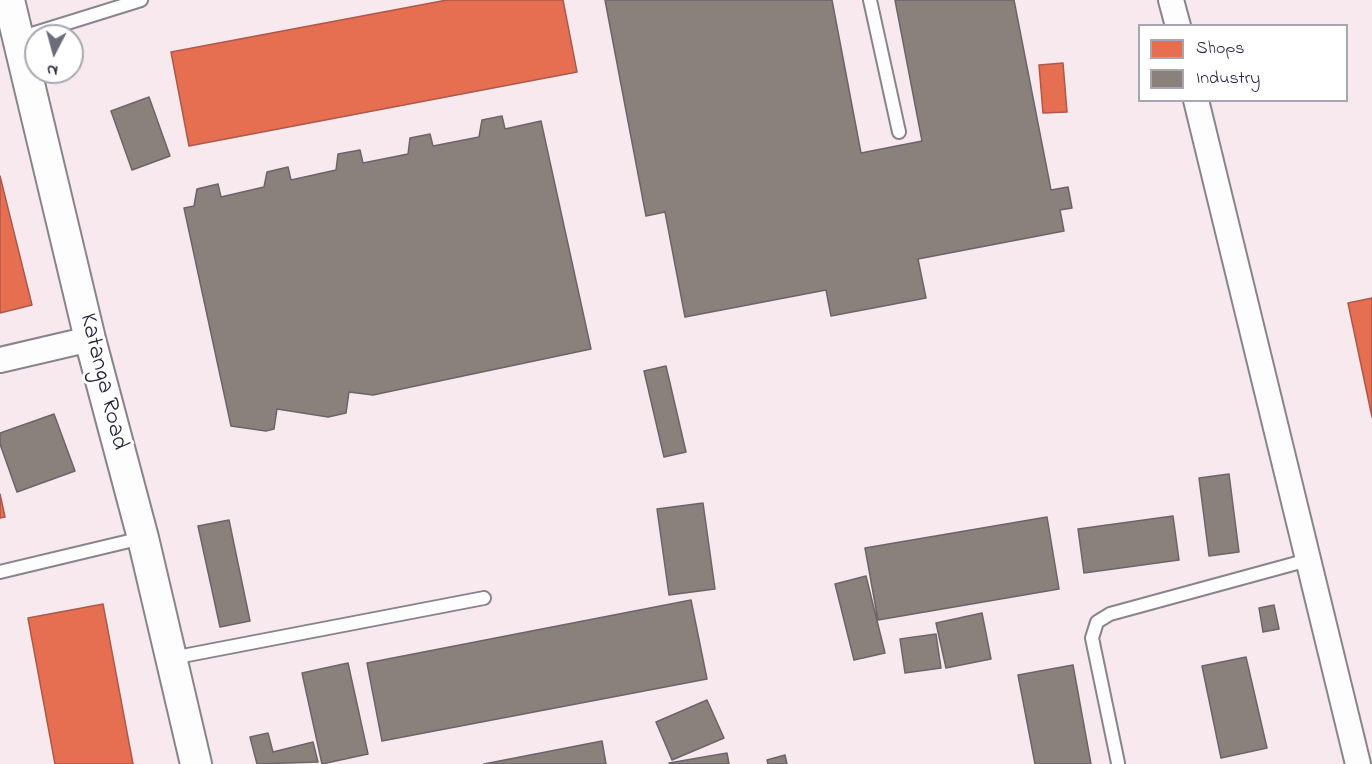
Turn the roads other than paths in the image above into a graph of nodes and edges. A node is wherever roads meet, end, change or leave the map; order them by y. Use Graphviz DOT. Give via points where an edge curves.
graph roads {
  1 [pos="9,0"];
  2 [pos="141,0"];
  3 [pos="870,0"];
  4 [pos="1171,0"];
  5 [pos="1177,24"];
  6 [pos="19,38"];
  7 [pos="1196,102"];
  8 [pos="899,132"];
  9 [pos="90,339"];
  10 [pos="0,360"];
  11 [pos="142,538"];
  12 [pos="1308,560"];
  13 [pos="0,572"];
  14 [pos="484,598"];
  15 [pos="172,658"];
  16 [pos="1118,763"];
  17 [pos="196,764"];
  18 [pos="1358,764"];
  1 -- 6 [label="street, Katanga Road"];
  2 -- 6 [label="lane"];
  3 -- 8 [label="lane"];
  4 -- 5 [label="street"];
  6 -- 9 [label="street, Katanga Road"];
  7 -- 12 [label="street"];
  9 -- 10 [label="street"];
  9 -- 11 [label="street, Katanga Road"];
  11 -- 13 [label="lane"];
  11 -- 15 [label="street, Katanga Road"];
  12 -- 16 [label="lane" via="1110,614 1097,622 1092,639"];
  12 -- 18 [label="street"];
  14 -- 15 [label="lane"];
  15 -- 17 [label="street, Katanga Road"];
}
